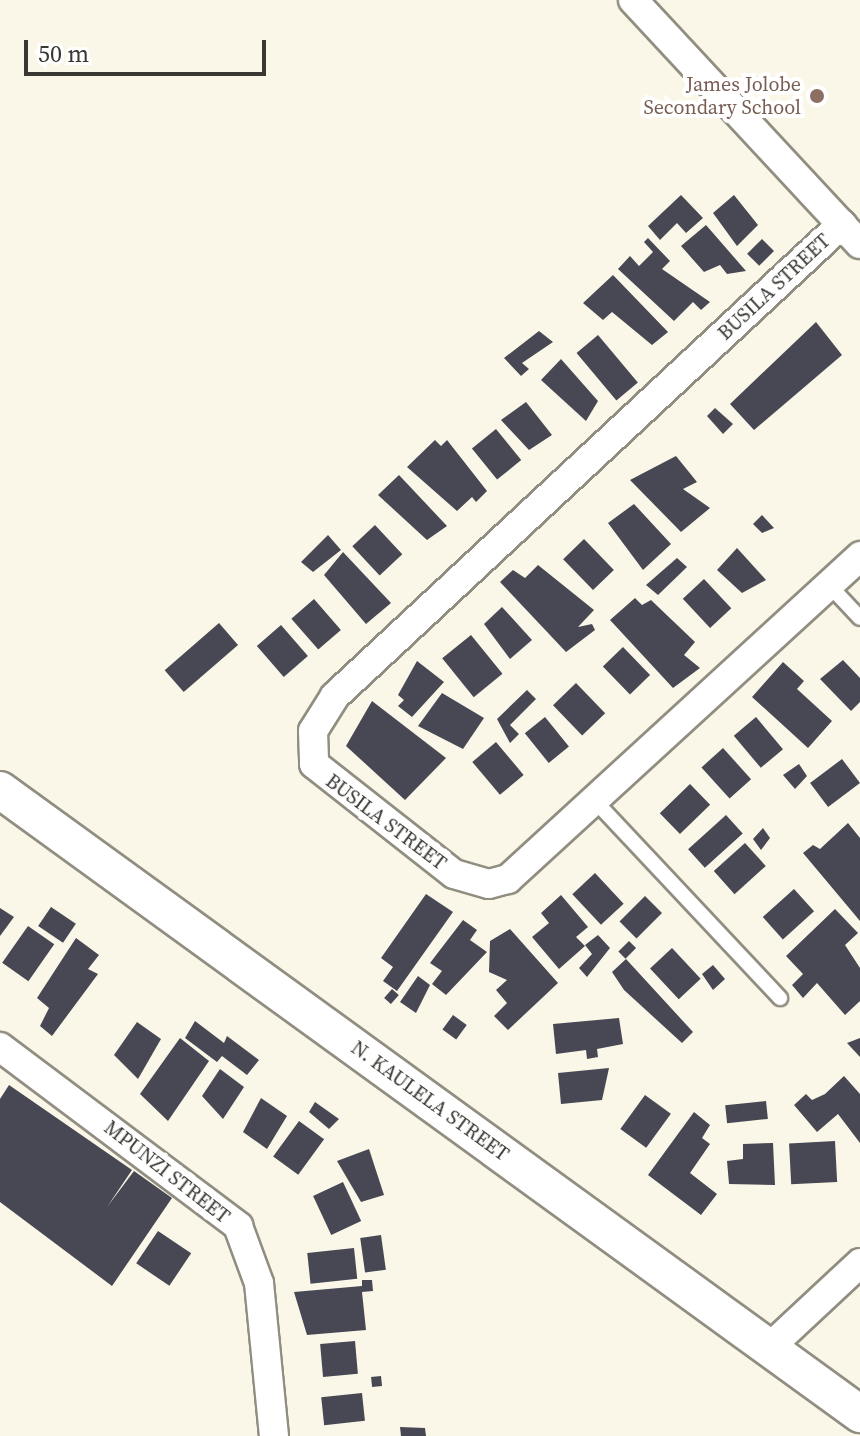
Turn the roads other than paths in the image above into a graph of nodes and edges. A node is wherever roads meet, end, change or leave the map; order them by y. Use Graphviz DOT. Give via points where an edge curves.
graph roads {
  1 [pos="633,0"];
  2 [pos="851,234"];
  3 [pos="860,556"];
  4 [pos="829,585"];
  5 [pos="860,618"];
  6 [pos="0,790"];
  7 [pos="596,802"];
  8 [pos="780,998"];
  9 [pos="0,1047"];
  10 [pos="860,1263"];
  11 [pos="770,1347"];
  12 [pos="860,1414"];
  13 [pos="274,1436"];
  1 -- 2 [label="street"];
  2 -- 7 [label="street, BUSILA STREET" via="335,696 313,731 310,746 322,775 472,882 508,879"];
  3 -- 4 [label="street, BUSILA STREET"];
  4 -- 5 [label="lane"];
  4 -- 7 [label="street, BUSILA STREET"];
  6 -- 11 [label="street, N. KAULELA STREET"];
  7 -- 8 [label="lane"];
  9 -- 13 [label="street, MPUNZI STREET" via="238,1226 259,1283"];
  10 -- 11 [label="street"];
  11 -- 12 [label="street, N. KAULELA STREET"];
}
